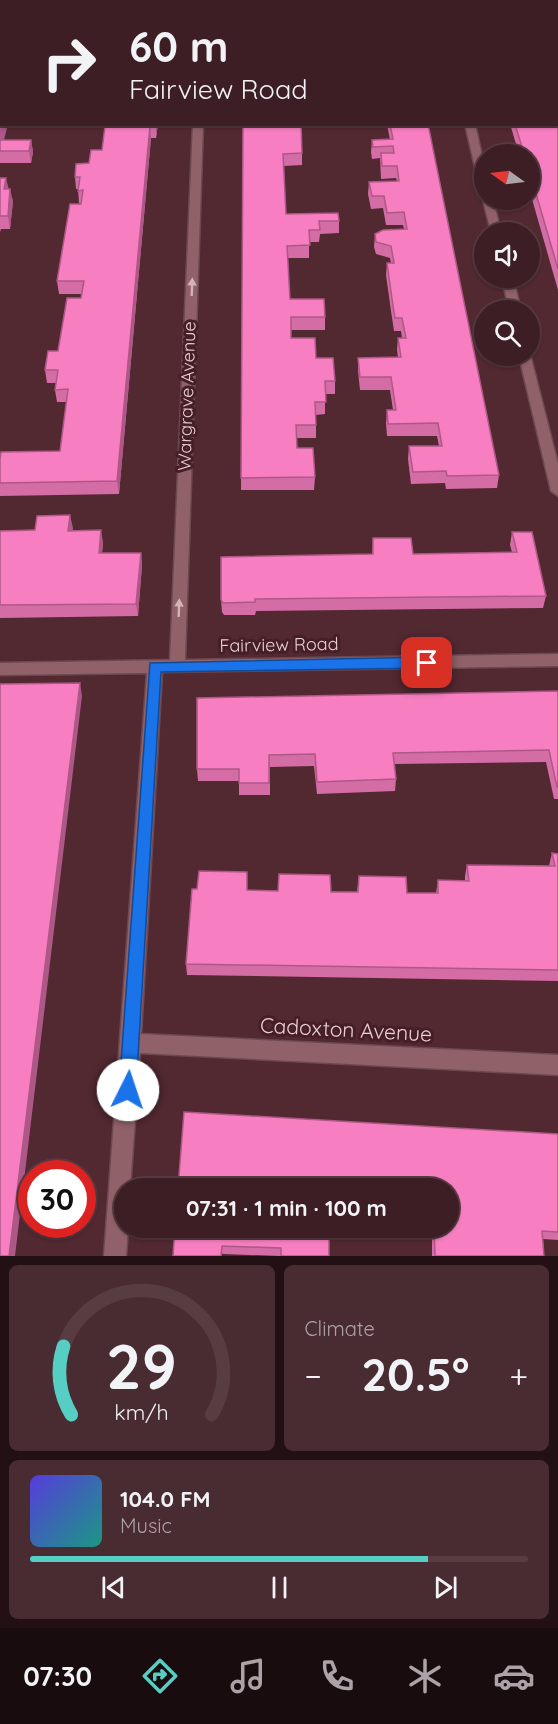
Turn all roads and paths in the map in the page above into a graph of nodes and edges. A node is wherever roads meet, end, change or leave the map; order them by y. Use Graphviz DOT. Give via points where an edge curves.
graph roads {
  1 [pos="198,126"];
  2 [pos="470,126"];
  3 [pos="475,144"];
  4 [pos="527,366"];
  5 [pos="558,491"];
  6 [pos="558,660"];
  7 [pos="155,667"];
  8 [pos="177,667"];
  9 [pos="0,669"];
  10 [pos="131,1043"];
  11 [pos="558,1065"];
  12 [pos="115,1256"];
  8 -- 1 [label="street, Wargrave Avenue, one-way"];
  2 -- 3 [label="street"];
  4 -- 5 [label="street"];
  6 -- 8 [label="street, Fairview Road"];
  7 -- 8 [label="street, Fairview Road"];
  7 -- 9 [label="street, Fairview Road"];
  7 -- 10 [label="street"];
  10 -- 11 [label="street, Cadoxton Avenue"];
  10 -- 12 [label="street"];
}
